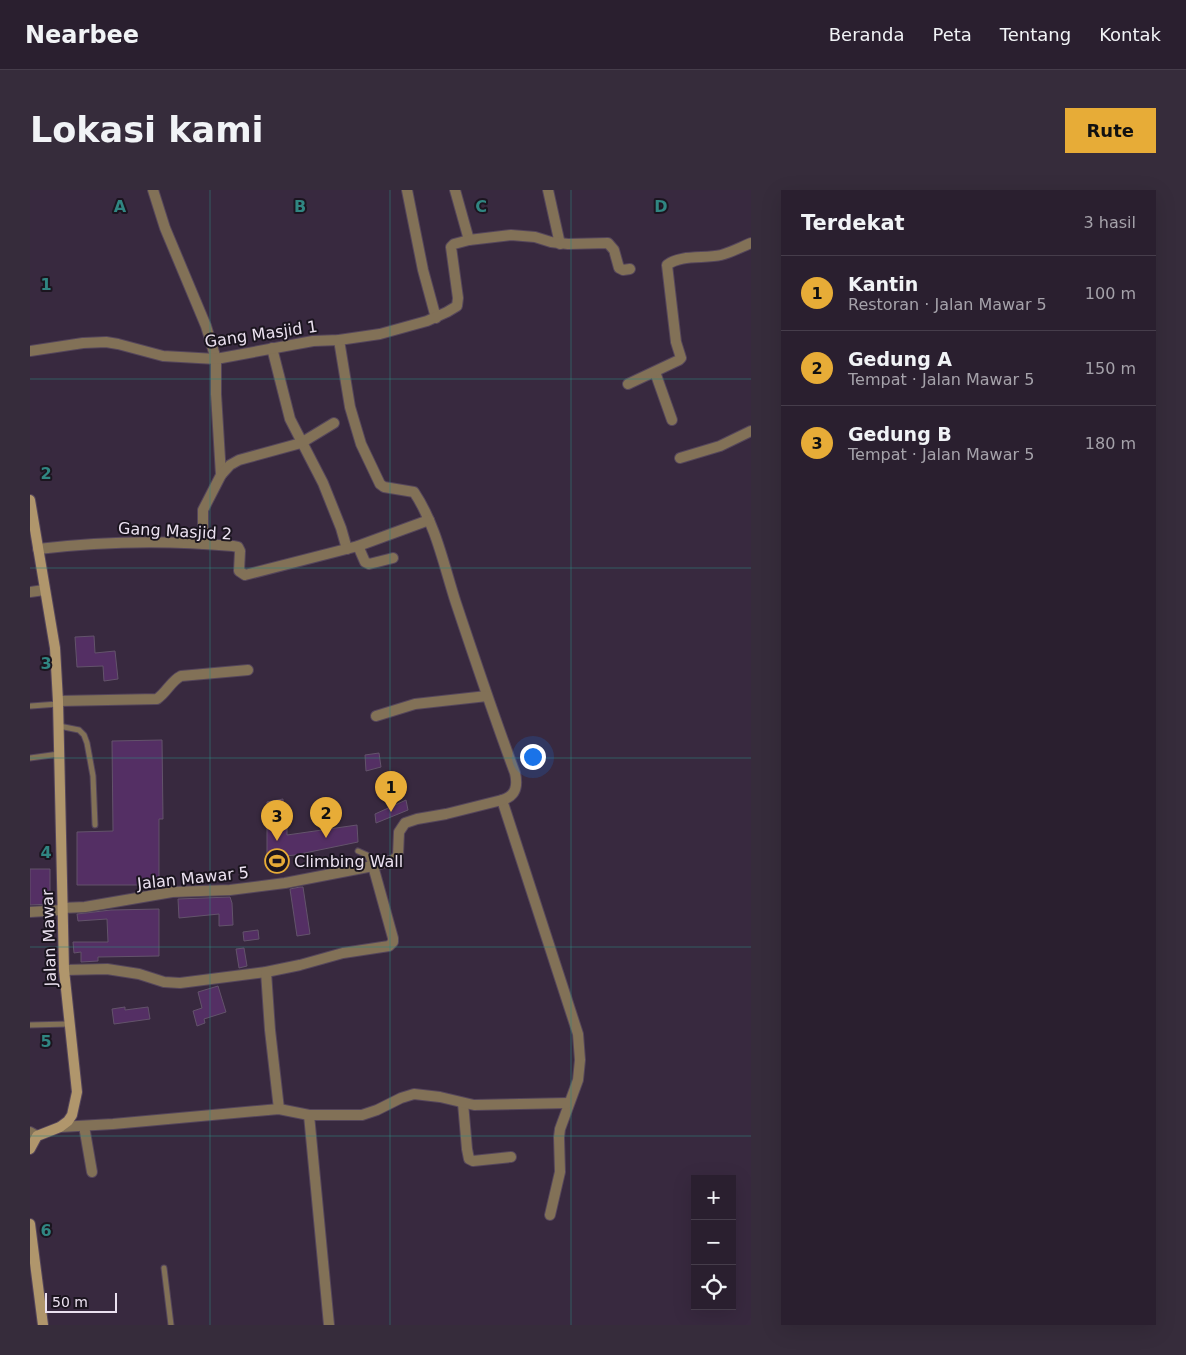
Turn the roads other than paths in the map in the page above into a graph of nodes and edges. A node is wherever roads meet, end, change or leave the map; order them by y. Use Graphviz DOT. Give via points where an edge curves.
graph roads {
  1 [pos="153,190"];
  2 [pos="407,190"];
  3 [pos="456,190"];
  4 [pos="548,190"];
  5 [pos="470,240"];
  6 [pos="751,243"];
  7 [pos="560,244"];
  8 [pos="630,269"];
  9 [pos="436,318"];
  10 [pos="339,340"];
  11 [pos="272,348"];
  12 [pos="30,351"];
  13 [pos="216,359"];
  14 [pos="655,372"];
  15 [pos="628,384"];
  16 [pos="672,420"];
  17 [pos="334,424"];
  18 [pos="751,431"];
  19 [pos="301,443"];
  20 [pos="680,458"];
  21 [pos="221,475"];
  22 [pos="30,500"];
  23 [pos="429,520"];
  24 [pos="203,544"];
  25 [pos="358,546"];
  26 [pos="38,549"];
  27 [pos="347,549"];
  28 [pos="394,558"];
  29 [pos="44,590"];
  30 [pos="30,592"];
  31 [pos="248,670"];
  32 [pos="488,696"];
  33 [pos="58,703"];
  34 [pos="31,706"];
  35 [pos="376,716"];
  36 [pos="58,726"];
  37 [pos="60,754"];
  38 [pos="30,758"];
  39 [pos="502,800"];
  40 [pos="95,825"];
  41 [pos="358,851"];
  42 [pos="373,866"];
  43 [pos="62,909"];
  44 [pos="30,912"];
  45 [pos="64,970"];
  46 [pos="266,972"];
  47 [pos="70,1024"];
  48 [pos="30,1026"];
  49 [pos="463,1103"];
  50 [pos="569,1103"];
  51 [pos="279,1109"];
  52 [pos="309,1115"];
  53 [pos="84,1126"];
  54 [pos="60,1127"];
  55 [pos="33,1134"];
  56 [pos="30,1149"];
  57 [pos="511,1157"];
  58 [pos="92,1172"];
  59 [pos="550,1215"];
  60 [pos="30,1224"];
  61 [pos="31,1246"];
  62 [pos="164,1268"];
  63 [pos="34,1287"];
  64 [pos="43,1325"];
  65 [pos="171,1325"];
  66 [pos="329,1325"];
  1 -- 13 [label="street"];
  2 -- 9 [label="street"];
  3 -- 5 [label="street"];
  4 -- 7 [label="street"];
  5 -- 7 [label="street" via="511,235"];
  5 -- 9 [label="street, Gang Masjid 1" via="454,244 451,248 458,304"];
  6 -- 14 [label="street" via="720,255 690,258 667,265 676,342 682,358"];
  7 -- 8 [label="street" via="610,244 619,268"];
  9 -- 10 [label="street, Gang Masjid 1" via="380,334"];
  10 -- 11 [label="street, Gang Masjid 1"];
  10 -- 23 [label="street" via="350,407 361,444 380,484 414,492"];
  11 -- 13 [label="street, Gang Masjid 1"];
  11 -- 19 [label="street" via="290,419"];
  12 -- 13 [label="street, Gang Masjid 1" via="106,342 163,356"];
  13 -- 21 [label="street"];
  14 -- 15 [label="street"];
  14 -- 16 [label="street"];
  17 -- 19 [label="street"];
  18 -- 20 [label="street" via="720,446"];
  19 -- 21 [label="street" via="239,460"];
  19 -- 27 [label="street" via="323,483"];
  21 -- 24 [label="street" via="203,510"];
  22 -- 26 [label="street, Jalan Mawar"];
  23 -- 25 [label="street, Gang Masjid 2"];
  23 -- 32 [label="street"];
  24 -- 26 [label="street, Gang Masjid 2" via="111,542"];
  24 -- 27 [label="street, Gang Masjid 2" via="238,547 240,571 245,574"];
  25 -- 27 [label="street, Gang Masjid 2"];
  25 -- 28 [label="street" via="368,564"];
  26 -- 29 [label="street, Jalan Mawar"];
  29 -- 30 [label="street"];
  29 -- 33 [label="street, Jalan Mawar" via="55,648"];
  31 -- 33 [label="street" via="181,676 157,698"];
  32 -- 35 [label="street" via="414,704"];
  32 -- 39 [label="street" via="517,782 510,798"];
  33 -- 34 [label="lane"];
  33 -- 36 [label="street, Jalan Mawar"];
  36 -- 37 [label="street, Jalan Mawar"];
  36 -- 40 [label="lane" via="84,734 93,776"];
  37 -- 38 [label="lane"];
  37 -- 43 [label="street, Jalan Mawar"];
  39 -- 42 [label="street, Jalan Mawar 5" via="405,823 399,832 398,856"];
  39 -- 50 [label="street" via="578,1034 578,1080"];
  41 -- 42 [label="lane" via="367,855"];
  42 -- 43 [label="street, Jalan Mawar 5" via="311,873 285,883 165,893"];
  42 -- 46 [label="street" via="392,944"];
  43 -- 44 [label="street, Jalan Mawar 5"];
  43 -- 45 [label="street, Jalan Mawar"];
  45 -- 46 [label="street" via="107,969 180,983"];
  45 -- 47 [label="street, Jalan Mawar"];
  46 -- 51 [label="street"];
  47 -- 48 [label="lane"];
  47 -- 54 [label="street, Jalan Mawar" via="77,1092 72,1115"];
  49 -- 50 [label="street"];
  49 -- 52 [label="street" via="414,1094 362,1115"];
  49 -- 57 [label="street" via="469,1159"];
  50 -- 59 [label="street" via="559,1137 560,1172"];
  51 -- 52 [label="street"];
  51 -- 53 [label="street"];
  52 -- 66 [label="street"];
  53 -- 54 [label="street"];
  53 -- 58 [label="street"];
  54 -- 55 [label="street"];
  55 -- 56 [label="street"];
  60 -- 61 [label="street"];
  61 -- 63 [label="street"];
  62 -- 65 [label="lane"];
  63 -- 64 [label="street"];
}
